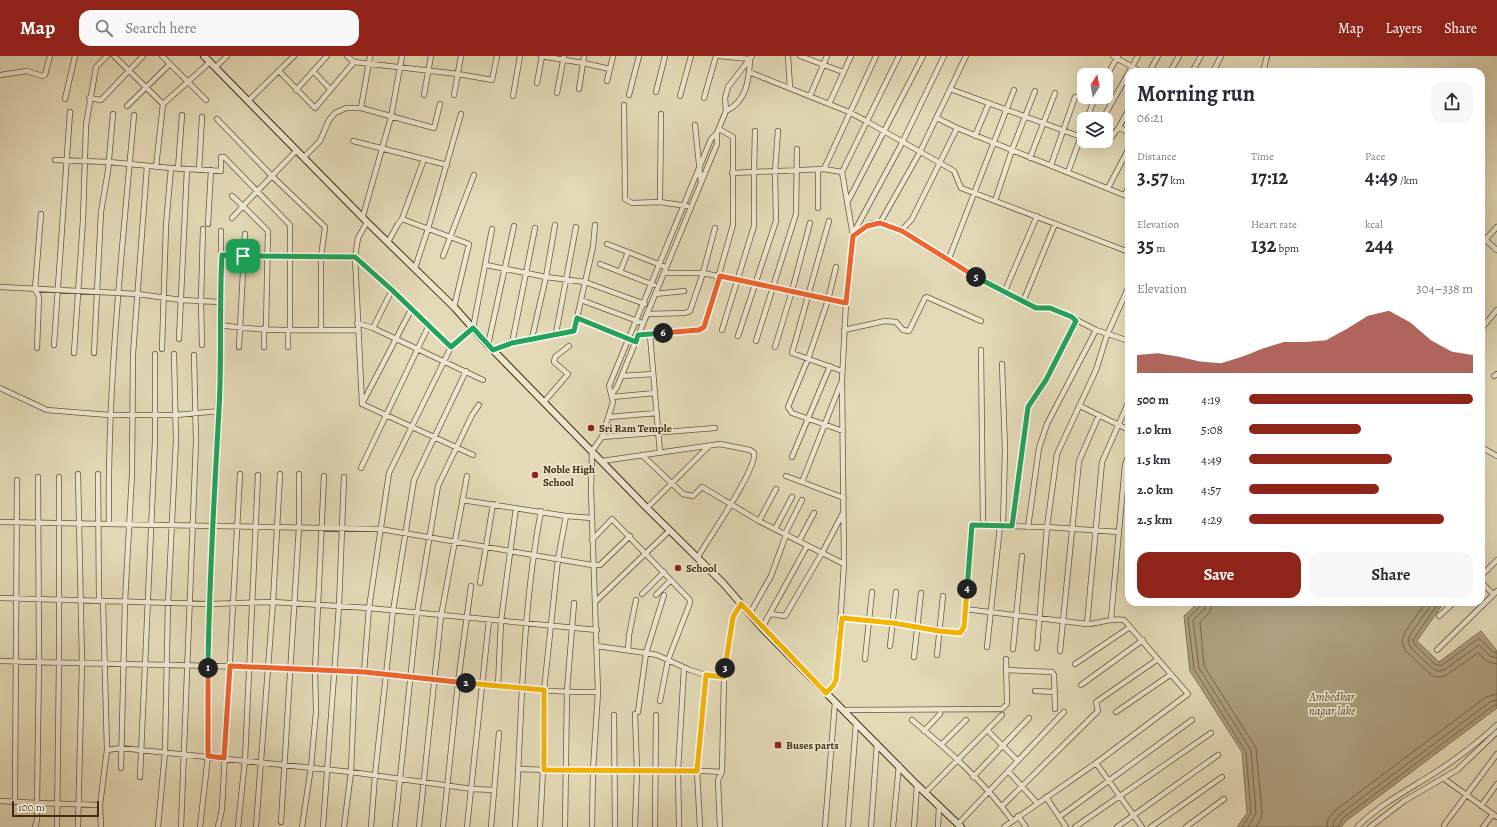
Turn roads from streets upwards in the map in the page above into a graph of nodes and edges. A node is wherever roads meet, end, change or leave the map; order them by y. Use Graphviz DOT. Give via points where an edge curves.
graph roads {
  1 [pos="50,56"];
  2 [pos="75,56"];
  3 [pos="107,56"];
  4 [pos="114,56"];
  5 [pos="143,56"];
  6 [pos="162,56"];
  7 [pos="204,56"];
  8 [pos="227,56"];
  9 [pos="294,56"];
  10 [pos="327,56"];
  11 [pos="347,56"];
  12 [pos="370,56"];
  13 [pos="402,56"];
  14 [pos="431,56"];
  15 [pos="461,56"];
  16 [pos="497,56"];
  17 [pos="520,56"];
  18 [pos="541,56"];
  19 [pos="584,56"];
  20 [pos="613,56"];
  21 [pos="639,56"];
  22 [pos="666,56"];
  23 [pos="692,56"];
  24 [pos="716,56"];
  25 [pos="719,56"];
  26 [pos="788,56"];
  27 [pos="802,56"];
  28 [pos="827,56"];
  29 [pos="851,56"];
  30 [pos="876,56"];
  31 [pos="899,56"];
  32 [pos="923,56"];
  33 [pos="944,56"];
  34 [pos="966,56"];
  35 [pos="1138,56"];
  36 [pos="1158,56"];
  37 [pos="1180,56"];
  38 [pos="1201,56"];
  39 [pos="1222,56"];
  40 [pos="1267,56"];
  41 [pos="1116,57"];
  42 [pos="564,58"];
  43 [pos="751,58"];
  44 [pos="210,62"];
  45 [pos="354,62"];
  46 [pos="368,63"];
  47 [pos="583,63"];
  48 [pos="170,64"];
  49 [pos="823,65"];
  50 [pos="1132,66"];
  51 [pos="216,67"];
  52 [pos="400,67"];
  53 [pos="1110,68"];
  54 [pos="1135,68"];
  55 [pos="1151,68"];
  56 [pos="1172,68"];
  57 [pos="1194,68"];
  58 [pos="1215,68"];
  59 [pos="1264,68"];
  60 [pos="610,69"];
  61 [pos="429,70"];
  62 [pos="129,71"];
  63 [pos="313,71"];
  64 [pos="280,72"];
  65 [pos="749,72"];
  66 [pos="843,72"];
  67 [pos="458,74"];
  68 [pos="0,75"];
  69 [pos="1125,79"];
  70 [pos="189,81"];
  71 [pos="607,81"];
  72 [pos="537,83"];
  73 [pos="147,87"];
  74 [pos="790,88"];
  75 [pos="330,89"];
  76 [pos="579,89"];
  77 [pos="950,89"];
  78 [pos="296,90"];
  79 [pos="1014,90"];
  80 [pos="1036,91"];
  81 [pos="656,92"];
  82 [pos="557,93"];
  83 [pos="1055,93"];
  84 [pos="424,95"];
  85 [pos="454,95"];
  86 [pos="629,95"];
  87 [pos="513,96"];
  88 [pos="680,96"];
  89 [pos="810,96"];
  90 [pos="1075,97"];
  91 [pos="89,98"];
  92 [pos="704,98"];
  93 [pos="65,99"];
  94 [pos="206,100"];
  95 [pos="248,101"];
  96 [pos="989,103"];
  97 [pos="163,104"];
  98 [pos="440,104"];
  99 [pos="829,104"];
  100 [pos="624,105"];
  101 [pos="127,106"];
  102 [pos="361,108"];
  103 [pos="1006,109"];
  104 [pos="726,111"];
  105 [pos="70,112"];
  106 [pos="849,112"];
  107 [pos="1107,112"];
  108 [pos="113,114"];
  109 [pos="182,114"];
  110 [pos="461,114"];
  111 [pos="661,114"];
  112 [pos="134,115"];
  113 [pos="1025,116"];
  114 [pos="1125,116"];
  115 [pos="202,117"];
  116 [pos="391,117"];
  117 [pos="937,118"];
  118 [pos="217,119"];
  119 [pos="866,121"];
  120 [pos="1044,124"];
  121 [pos="695,125"];
  122 [pos="1119,127"];
  123 [pos="957,128"];
  124 [pos="1063,130"];
  125 [pos="718,131"];
  126 [pos="755,131"];
  127 [pos="778,131"];
  128 [pos="1125,131"];
  129 [pos="885,132"];
  130 [pos="1077,135"];
  131 [pos="1113,135"];
  132 [pos="975,136"];
  133 [pos="353,141"];
  134 [pos="902,143"];
  135 [pos="994,143"];
  136 [pos="1078,148"];
  137 [pos="382,149"];
  138 [pos="797,149"];
  139 [pos="297,150"];
  140 [pos="1012,150"];
  141 [pos="920,152"];
  142 [pos="1125,156"];
  143 [pos="304,157"];
  144 [pos="1030,158"];
  145 [pos="424,159"];
  146 [pos="55,160"];
  147 [pos="67,161"];
  148 [pos="85,161"];
  149 [pos="109,162"];
  150 [pos="939,162"];
  151 [pos="130,163"];
  152 [pos="447,165"];
  153 [pos="147,166"];
  154 [pos="1051,166"];
  155 [pos="156,167"];
  156 [pos="171,168"];
  157 [pos="178,169"];
  158 [pos="187,169"];
  159 [pos="824,169"];
  160 [pos="199,170"];
  161 [pos="211,170"];
  162 [pos="699,170"];
  163 [pos="818,170"];
  164 [pos="775,171"];
  165 [pos="797,171"];
  166 [pos="754,172"];
  167 [pos="842,172"];
  168 [pos="1068,172"];
  169 [pos="732,173"];
  170 [pos="474,175"];
  171 [pos="272,176"];
  172 [pos="701,183"];
  173 [pos="1108,188"];
  174 [pos="257,191"];
  175 [pos="975,192"];
  176 [pos="1125,195"];
  177 [pos="232,196"];
  178 [pos="995,201"];
  179 [pos="660,202"];
  180 [pos="847,203"];
  181 [pos="685,205"];
  182 [pos="243,206"];
  183 [pos="691,206"];
  184 [pos="818,208"];
  185 [pos="41,214"];
  186 [pos="363,216"];
  187 [pos="1037,216"];
  188 [pos="232,218"];
  189 [pos="402,219"];
  190 [pos="829,221"];
  191 [pos="367,222"];
  192 [pos="810,223"];
  193 [pos="880,223"];
  194 [pos="208,224"];
  195 [pos="1055,224"];
  196 [pos="555,225"];
  197 [pos="595,225"];
  198 [pos="514,226"];
  199 [pos="535,228"];
  200 [pos="576,228"];
  201 [pos="715,228"];
  202 [pos="203,229"];
  203 [pos="428,229"];
  204 [pos="492,229"];
  205 [pos="1496,230"];
  206 [pos="902,231"];
  207 [pos="220,232"];
  208 [pos="245,234"];
  209 [pos="853,236"];
  210 [pos="449,238"];
  211 [pos="1486,239"];
  212 [pos="388,242"];
  213 [pos="608,244"];
  214 [pos="1125,250"];
  215 [pos="1497,250"];
  216 [pos="628,252"];
  217 [pos="222,255"];
  218 [pos="268,255"];
  219 [pos="290,255"];
  220 [pos="243,256"];
  221 [pos="443,256"];
  222 [pos="321,257"];
  223 [pos="355,257"];
  224 [pos="948,261"];
  225 [pos="600,264"];
  226 [pos="660,265"];
  227 [pos="486,266"];
  228 [pos="836,267"];
  229 [pos="415,268"];
  230 [pos="666,268"];
  231 [pos="506,269"];
  232 [pos="620,272"];
  233 [pos="526,273"];
  234 [pos="664,273"];
  235 [pos="703,273"];
  236 [pos="720,276"];
  237 [pos="546,277"];
  238 [pos="738,279"];
  239 [pos="566,280"];
  240 [pos="585,282"];
  241 [pos="754,283"];
  242 [pos="652,284"];
  243 [pos="0,287"];
  244 [pos="658,287"];
  245 [pos="773,287"];
  246 [pos="35,289"];
  247 [pos="392,290"];
  248 [pos="58,291"];
  249 [pos="78,291"];
  250 [pos="684,291"];
  251 [pos="98,292"];
  252 [pos="792,292"];
  253 [pos="117,293"];
  254 [pos="1004,293"];
  255 [pos="138,294"];
  256 [pos="655,294"];
  257 [pos="1125,295"];
  258 [pos="809,296"];
  259 [pos="162,297"];
  260 [pos="181,300"];
  261 [pos="581,300"];
  262 [pos="828,300"];
  263 [pos="201,301"];
  264 [pos="220,302"];
  265 [pos="1023,302"];
  266 [pos="644,303"];
  267 [pos="846,303"];
  268 [pos="650,306"];
  269 [pos="454,307"];
  270 [pos="412,308"];
  271 [pos="1497,310"];
  272 [pos="647,314"];
  273 [pos="577,318"];
  274 [pos="637,321"];
  275 [pos="981,321"];
  276 [pos="1076,321"];
  277 [pos="357,323"];
  278 [pos="643,323"];
  279 [pos="220,325"];
  280 [pos="429,325"];
  281 [pos="1485,325"];
  282 [pos="240,328"];
  283 [pos="265,328"];
  284 [pos="373,328"];
  285 [pos="473,328"];
  286 [pos="289,330"];
  287 [pos="321,330"];
  288 [pos="357,330"];
  289 [pos="722,330"];
  290 [pos="844,330"];
  291 [pos="1096,330"];
  292 [pos="556,333"];
  293 [pos="638,335"];
  294 [pos="650,335"];
  295 [pos="1107,335"];
  296 [pos="738,336"];
  297 [pos="532,338"];
  298 [pos="180,339"];
  299 [pos="395,339"];
  300 [pos="628,339"];
  301 [pos="1125,340"];
  302 [pos="756,341"];
  303 [pos="636,342"];
  304 [pos="512,343"];
  305 [pos="54,345"];
  306 [pos="202,345"];
  307 [pos="488,345"];
  308 [pos="569,346"];
  309 [pos="239,347"];
  310 [pos="264,347"];
  311 [pos="288,347"];
  312 [pos="451,347"];
  313 [pos="775,347"];
  314 [pos="37,348"];
  315 [pos="162,349"];
  316 [pos="418,349"];
  317 [pos="493,350"];
  318 [pos="981,350"];
  319 [pos="74,353"];
  320 [pos="94,353"];
  321 [pos="155,354"];
  322 [pos="174,354"];
  323 [pos="194,355"];
  324 [pos="808,359"];
  325 [pos="444,361"];
  326 [pos="1002,364"];
  327 [pos="830,366"];
  328 [pos="466,371"];
  329 [pos="842,371"];
  330 [pos="653,374"];
  331 [pos="622,376"];
  332 [pos="483,380"];
  333 [pos="842,380"];
  334 [pos="0,388"];
  335 [pos="655,393"];
  336 [pos="612,396"];
  337 [pos="544,402"];
  338 [pos="362,404"];
  339 [pos="479,405"];
  340 [pos="1080,406"];
  341 [pos="1125,410"];
  342 [pos="219,411"];
  343 [pos="197,414"];
  344 [pos="657,414"];
  345 [pos="110,415"];
  346 [pos="132,415"];
  347 [pos="155,415"];
  348 [pos="176,415"];
  349 [pos="387,415"];
  350 [pos="1099,415"];
  351 [pos="609,417"];
  352 [pos="809,418"];
  353 [pos="824,424"];
  354 [pos="1118,425"];
  355 [pos="412,427"];
  356 [pos="715,428"];
  357 [pos="1125,428"];
  358 [pos="843,431"];
  359 [pos="659,433"];
  360 [pos="434,437"];
  361 [pos="602,438"];
  362 [pos="456,447"];
  363 [pos="708,447"];
  364 [pos="1485,449"];
  365 [pos="592,451"];
  366 [pos="660,453"];
  367 [pos="642,454"];
  368 [pos="473,455"];
  369 [pos="1497,456"];
  370 [pos="792,457"];
  371 [pos="602,461"];
  372 [pos="1125,465"];
  373 [pos="361,468"];
  374 [pos="78,474"];
  375 [pos="98,474"];
  376 [pos="240,474"];
  377 [pos="258,474"];
  378 [pos="280,474"];
  379 [pos="299,474"];
  380 [pos="324,476"];
  381 [pos="467,476"];
  382 [pos="786,476"];
  383 [pos="38,477"];
  384 [pos="59,477"];
  385 [pos="344,477"];
  386 [pos="17,480"];
  387 [pos="802,482"];
  388 [pos="673,484"];
  389 [pos="776,489"];
  390 [pos="792,496"];
  391 [pos="844,498"];
  392 [pos="462,500"];
  393 [pos="802,500"];
  394 [pos="493,504"];
  395 [pos="730,504"];
  396 [pos="516,508"];
  397 [pos="648,508"];
  398 [pos="541,511"];
  399 [pos="844,512"];
  400 [pos="814,513"];
  401 [pos="566,516"];
  402 [pos="592,518"];
  403 [pos="759,521"];
  404 [pos="0,522"];
  405 [pos="17,523"];
  406 [pos="38,523"];
  407 [pos="59,523"];
  408 [pos="80,524"];
  409 [pos="98,524"];
  410 [pos="109,524"];
  411 [pos="129,524"];
  412 [pos="151,524"];
  413 [pos="172,525"];
  414 [pos="192,525"];
  415 [pos="214,525"];
  416 [pos="983,525"];
  417 [pos="236,526"];
  418 [pos="254,526"];
  419 [pos="1001,526"];
  420 [pos="1012,526"];
  421 [pos="277,527"];
  422 [pos="299,527"];
  423 [pos="1028,527"];
  424 [pos="1047,527"];
  425 [pos="322,528"];
  426 [pos="342,528"];
  427 [pos="380,529"];
  428 [pos="774,529"];
  429 [pos="1071,529"];
  430 [pos="670,530"];
  431 [pos="1095,531"];
  432 [pos="1119,532"];
  433 [pos="405,533"];
  434 [pos="785,535"];
  435 [pos="630,536"];
  436 [pos="430,537"];
  437 [pos="592,540"];
  438 [pos="799,541"];
  439 [pos="454,542"];
  440 [pos="807,546"];
  441 [pos="487,547"];
  442 [pos="510,551"];
  443 [pos="822,553"];
  444 [pos="647,554"];
  445 [pos="533,555"];
  446 [pos="1022,556"];
  447 [pos="698,557"];
  448 [pos="558,559"];
  449 [pos="1497,560"];
  450 [pos="844,564"];
  451 [pos="592,565"];
  452 [pos="664,572"];
  453 [pos="1485,572"];
  454 [pos="671,580"];
  455 [pos="480,583"];
  456 [pos="1485,585"];
  457 [pos="471,586"];
  458 [pos="872,592"];
  459 [pos="896,592"];
  460 [pos="1495,592"];
  461 [pos="921,593"];
  462 [pos="642,594"];
  463 [pos="656,595"];
  464 [pos="664,595"];
  465 [pos="942,596"];
  466 [pos="0,598"];
  467 [pos="16,599"];
  468 [pos="38,600"];
  469 [pos="58,600"];
  470 [pos="636,600"];
  471 [pos="80,601"];
  472 [pos="101,601"];
  473 [pos="125,602"];
  474 [pos="148,602"];
  475 [pos="273,602"];
  476 [pos="595,602"];
  477 [pos="1485,602"];
  478 [pos="168,603"];
  479 [pos="189,603"];
  480 [pos="232,603"];
  481 [pos="251,603"];
  482 [pos="574,603"];
  483 [pos="209,604"];
  484 [pos="295,604"];
  485 [pos="741,604"];
  486 [pos="318,605"];
  487 [pos="339,606"];
  488 [pos="1450,606"];
  489 [pos="1481,606"];
  490 [pos="369,608"];
  491 [pos="965,609"];
  492 [pos="393,611"];
  493 [pos="991,612"];
  494 [pos="417,613"];
  495 [pos="749,614"];
  496 [pos="771,614"];
  497 [pos="1015,615"];
  498 [pos="441,616"];
  499 [pos="1439,616"];
  500 [pos="466,618"];
  501 [pos="842,618"];
  502 [pos="1040,619"];
  503 [pos="1111,619"];
  504 [pos="489,620"];
  505 [pos="869,620"];
  506 [pos="501,621"];
  507 [pos="1064,622"];
  508 [pos="893,623"];
  509 [pos="527,624"];
  510 [pos="1087,624"];
  511 [pos="550,626"];
  512 [pos="917,627"];
  513 [pos="1130,627"];
  514 [pos="572,628"];
  515 [pos="762,628"];
  516 [pos="597,630"];
  517 [pos="939,631"];
  518 [pos="1142,640"];
  519 [pos="597,646"];
  520 [pos="890,646"];
  521 [pos="987,647"];
  522 [pos="1037,648"];
  523 [pos="1013,649"];
  524 [pos="628,650"];
  525 [pos="1437,650"];
  526 [pos="1060,652"];
  527 [pos="646,653"];
  528 [pos="937,656"];
  529 [pos="914,657"];
  530 [pos="865,659"];
  531 [pos="1006,659"];
  532 [pos="1158,659"];
  533 [pos="668,660"];
  534 [pos="0,661"];
  535 [pos="39,661"];
  536 [pos="17,662"];
  537 [pos="59,662"];
  538 [pos="82,662"];
  539 [pos="104,663"];
  540 [pos="146,663"];
  541 [pos="124,664"];
  542 [pos="166,664"];
  543 [pos="1075,664"];
  544 [pos="187,665"];
  545 [pos="208,665"];
  546 [pos="230,666"];
  547 [pos="249,666"];
  548 [pos="269,667"];
  549 [pos="684,668"];
  550 [pos="290,669"];
  551 [pos="315,670"];
  552 [pos="1006,670"];
  553 [pos="335,671"];
  554 [pos="355,672"];
  555 [pos="364,672"];
  556 [pos="386,674"];
  557 [pos="706,675"];
  558 [pos="1170,675"];
  559 [pos="410,677"];
  560 [pos="724,677"];
  561 [pos="434,679"];
  562 [pos="458,682"];
  563 [pos="483,684"];
  564 [pos="1082,685"];
  565 [pos="498,686"];
  566 [pos="522,688"];
  567 [pos="544,690"];
  568 [pos="1035,691"];
  569 [pos="567,692"];
  570 [pos="598,692"];
  571 [pos="1055,692"];
  572 [pos="826,693"];
  573 [pos="660,701"];
  574 [pos="835,702"];
  575 [pos="1055,709"];
  576 [pos="843,710"];
  577 [pos="1064,712"];
  578 [pos="1116,712"];
  579 [pos="940,714"];
  580 [pos="1002,714"];
  581 [pos="614,715"];
  582 [pos="656,715"];
  583 [pos="1029,718"];
  584 [pos="912,720"];
  585 [pos="966,720"];
  586 [pos="1192,720"];
  587 [pos="856,723"];
  588 [pos="1497,725"];
  589 [pos="987,730"];
  590 [pos="924,731"];
  591 [pos="1497,732"];
  592 [pos="499,733"];
  593 [pos="1211,733"];
  594 [pos="877,743"];
  595 [pos="941,744"];
  596 [pos="1003,746"];
  597 [pos="121,748"];
  598 [pos="107,750"];
  599 [pos="142,751"];
  600 [pos="165,752"];
  601 [pos="185,754"];
  602 [pos="1497,754"];
  603 [pos="1218,755"];
  604 [pos="208,756"];
  605 [pos="224,758"];
  606 [pos="245,760"];
  607 [pos="957,760"];
  608 [pos="1018,761"];
  609 [pos="262,762"];
  610 [pos="1096,763"];
  611 [pos="285,765"];
  612 [pos="899,765"];
  613 [pos="311,767"];
  614 [pos="121,768"];
  615 [pos="329,769"];
  616 [pos="519,769"];
  617 [pos="544,770"];
  618 [pos="593,770"];
  619 [pos="637,770"];
  620 [pos="656,770"];
  621 [pos="678,770"];
  622 [pos="564,771"];
  623 [pos="614,771"];
  624 [pos="697,771"];
  625 [pos="1008,771"];
  626 [pos="351,772"];
  627 [pos="722,772"];
  628 [pos="374,775"];
  629 [pos="140,777"];
  630 [pos="973,777"];
  631 [pos="1222,777"];
  632 [pos="399,778"];
  633 [pos="1443,778"];
  634 [pos="1108,781"];
  635 [pos="424,782"];
  636 [pos="1497,784"];
  637 [pos="917,785"];
  638 [pos="448,786"];
  639 [pos="1022,786"];
  640 [pos="472,789"];
  641 [pos="494,790"];
  642 [pos="988,791"];
  643 [pos="926,792"];
  644 [pos="1466,796"];
  645 [pos="1046,797"];
  646 [pos="1120,797"];
  647 [pos="1224,799"];
  648 [pos="0,801"];
  649 [pos="15,802"];
  650 [pos="37,803"];
  651 [pos="1037,803"];
  652 [pos="58,804"];
  653 [pos="80,805"];
  654 [pos="100,805"];
  655 [pos="939,805"];
  656 [pos="1002,806"];
  657 [pos="1481,806"];
  658 [pos="1133,815"];
  659 [pos="1018,816"];
  660 [pos="1495,816"];
  661 [pos="1059,817"];
  662 [pos="1012,820"];
  663 [pos="281,822"];
  664 [pos="960,825"];
  665 [pos="1444,825"];
  666 [pos="35,827"];
  667 [pos="57,827"];
  668 [pos="78,827"];
  669 [pos="101,827"];
  670 [pos="158,827"];
  671 [pos="181,827"];
  672 [pos="200,827"];
  673 [pos="218,827"];
  674 [pos="238,827"];
  675 [pos="256,827"];
  676 [pos="302,827"];
  677 [pos="323,827"];
  678 [pos="344,827"];
  679 [pos="371,827"];
  680 [pos="395,827"];
  681 [pos="419,827"];
  682 [pos="443,827"];
  683 [pos="467,827"];
  684 [pos="491,827"];
  685 [pos="515,827"];
  686 [pos="540,827"];
  687 [pos="565,827"];
  688 [pos="592,827"];
  689 [pos="615,827"];
  690 [pos="635,827"];
  691 [pos="655,827"];
  692 [pos="679,827"];
  693 [pos="700,827"];
  694 [pos="720,827"];
  695 [pos="825,827"];
  696 [pos="848,827"];
  697 [pos="871,827"];
  698 [pos="893,827"];
  699 [pos="914,827"];
  700 [pos="938,827"];
  701 [pos="1004,827"];
  702 [pos="1026,827"];
  703 [pos="1066,827"];
  704 [pos="1075,827"];
  705 [pos="1117,827"];
  706 [pos="1142,827"];
  707 [pos="1151,827"];
  708 [pos="1186,827"];
  709 [pos="1356,827"];
  710 [pos="1370,827"];
  711 [pos="1483,827"];
  1 -- 68 [label="street" via="45,75 27,71"];
  2 -- 93 [label="street"];
  3 -- 91 [label="street" via="96,67"];
  4 -- 62 [label="street"];
  5 -- 62 [label="street"];
  6 -- 48 [label="street"];
  7 -- 44 [label="street"];
  8 -- 51 [label="street"];
  9 -- 64 [label="street"];
  10 -- 63 [label="street"];
  11 -- 45 [label="street"];
  12 -- 46 [label="street"];
  13 -- 52 [label="street"];
  14 -- 61 [label="street"];
  15 -- 67 [label="street"];
  16 -- 67 [label="street" via="492,80"];
  17 -- 87 [label="street"];
  18 -- 42 [label="street"];
  18 -- 72 [label="street"];
  19 -- 47 [label="street"];
  20 -- 60 [label="street"];
  21 -- 86 [label="street"];
  22 -- 81 [label="street"];
  23 -- 88 [label="street"];
  24 -- 92 [label="street"];
  25 -- 43 [label="street"];
  26 -- 74 [label="street"];
  27 -- 49 [label="street"];
  28 -- 49 [label="street"];
  29 -- 66 [label="street"];
  30 -- 106 [label="street"];
  31 -- 119 [label="street"];
  32 -- 129 [label="street"];
  33 -- 134 [label="street"];
  34 -- 77 [label="street"];
  35 -- 50 [label="street"];
  36 -- 55 [label="street"];
  37 -- 56 [label="street"];
  38 -- 57 [label="street"];
  39 -- 58 [label="street"];
  40 -- 59 [label="street"];
  41 -- 50 [label="street"];
  41 -- 53 [label="street"];
  42 -- 47 [label="street"];
  42 -- 82 [label="street"];
  43 -- 65 [label="street"];
  43 -- 104 [label="street" via="728,87"];
  44 -- 51 [label="street"];
  44 -- 70 [label="street"];
  45 -- 46 [label="street"];
  45 -- 75 [label="street"];
  46 -- 52 [label="street"];
  46 -- 102 [label="street"];
  47 -- 60 [label="street"];
  47 -- 76 [label="street"];
  48 -- 70 [label="street"];
  48 -- 73 [label="street"];
  49 -- 66 [label="street"];
  49 -- 89 [label="street"];
  50 -- 54 [label="street"];
  51 -- 95 [label="street"];
  52 -- 61 [label="street"];
  52 -- 116 [label="street"];
  60 -- 71 [label="street"];
  61 -- 67 [label="street"];
  61 -- 84 [label="street"];
  62 -- 73 [label="street"];
  62 -- 91 [label="street" via="101,100"];
  63 -- 75 [label="street"];
  63 -- 78 [label="street"];
  64 -- 78 [label="street"];
  64 -- 95 [label="street"];
  65 -- 74 [label="street"];
  65 -- 104 [label="street" via="742,98"];
  66 -- 99 [label="street"];
  67 -- 85 [label="street"];
  69 -- 107 [label="street"];
  70 -- 94 [label="street"];
  70 -- 97 [label="street"];
  73 -- 97 [label="street"];
  73 -- 101 [label="street"];
  74 -- 89 [label="street"];
  75 -- 78 [label="street" via="315,108"];
  77 -- 96 [label="street"];
  77 -- 117 [label="street"];
  79 -- 103 [label="street"];
  80 -- 113 [label="street"];
  83 -- 120 [label="street"];
  89 -- 99 [label="street"];
  90 -- 124 [label="street"];
  91 -- 148 [label="street"];
  95 -- 139 [label="street"];
  96 -- 103 [label="street"];
  96 -- 132 [label="street"];
  97 -- 155 [label="street"];
  98 -- 116 [label="street" via="434,128"];
  99 -- 106 [label="street"];
  100 -- 179 [label="street" via="625,199 632,204"];
  102 -- 116 [label="street"];
  102 -- 143 [label="street" via="346,108 335,113 325,124 320,141"];
  103 -- 113 [label="street"];
  103 -- 135 [label="street"];
  104 -- 125 [label="street"];
  105 -- 147 [label="street"];
  106 -- 119 [label="street"];
  106 -- 159 [label="street"];
  108 -- 149 [label="street"];
  109 -- 157 [label="street"];
  110 -- 152 [label="street"];
  111 -- 179 [label="street"];
  112 -- 151 [label="street"];
  113 -- 120 [label="street"];
  113 -- 140 [label="street"];
  114 -- 122 [label="street"];
  115 -- 160 [label="street"];
  116 -- 137 [label="street"];
  117 -- 123 [label="street"];
  117 -- 141 [label="street"];
  118 -- 171 [label="street"];
  119 -- 129 [label="street"];
  119 -- 167 [label="street"];
  120 -- 124 [label="street"];
  120 -- 144 [label="street"];
  121 -- 162 [label="street"];
  122 -- 128 [label="street"];
  122 -- 131 [label="street"];
  123 -- 132 [label="street"];
  123 -- 150 [label="street"];
  124 -- 130 [label="street"];
  124 -- 154 [label="street"];
  125 -- 162 [label="street" via="711,139"];
  125 -- 169 [label="street" via="734,137"];
  125 -- 172 [label="street" via="717,144"];
  126 -- 166 [label="street"];
  127 -- 164 [label="street"];
  129 -- 134 [label="street"];
  129 -- 180 [label="street"];
  132 -- 135 [label="street"];
  133 -- 137 [label="street"];
  134 -- 141 [label="street"];
  134 -- 209 [label="street"];
  135 -- 140 [label="street"];
  135 -- 175 [label="street"];
  136 -- 168 [label="street"];
  137 -- 145 [label="street"];
  137 -- 186 [label="street"];
  138 -- 165 [label="street"];
  139 -- 143 [label="street"];
  139 -- 171 [label="street"];
  140 -- 144 [label="street"];
  140 -- 178 [label="street"];
  141 -- 150 [label="street"];
  141 -- 193 [label="street"];
  142 -- 173 [label="street"];
  143 -- 186 [label="street"];
  144 -- 154 [label="street"];
  145 -- 152 [label="street"];
  145 -- 189 [label="street"];
  146 -- 147 [label="street"];
  147 -- 148 [label="street"];
  147 -- 248 [label="street"];
  148 -- 149 [label="street"];
  148 -- 249 [label="street"];
  149 -- 151 [label="street"];
  149 -- 251 [label="street" via="101,212"];
  150 -- 175 [label="street" via="954,171 961,188"];
  150 -- 206 [label="street" via="912,219"];
  151 -- 153 [label="street"];
  151 -- 253 [label="street"];
  152 -- 203 [label="street"];
  153 -- 155 [label="street"];
  153 -- 255 [label="street"];
  154 -- 168 [label="street"];
  155 -- 156 [label="street"];
  156 -- 157 [label="street"];
  156 -- 259 [label="street"];
  157 -- 158 [label="street"];
  158 -- 160 [label="street"];
  158 -- 260 [label="street"];
  159 -- 163 [label="street"];
  159 -- 167 [label="street"];
  160 -- 161 [label="street"];
  161 -- 174 [label="street" via="221,171 221,157 224,157"];
  161 -- 194 [label="street"];
  162 -- 172 [label="street"];
  162 -- 181 [label="street"];
  163 -- 165 [label="street"];
  163 -- 184 [label="street"];
  164 -- 165 [label="street"];
  164 -- 166 [label="street"];
  164 -- 241 [label="street" via="776,221"];
  165 -- 245 [label="street" via="796,214"];
  166 -- 169 [label="street"];
  166 -- 238 [label="street" via="755,220"];
  167 -- 180 [label="street"];
  168 -- 173 [label="street"];
  169 -- 236 [label="street" via="733,225"];
  170 -- 210 [label="street"];
  171 -- 174 [label="street"];
  171 -- 222 [label="street" via="325,227"];
  172 -- 183 [label="street"];
  173 -- 176 [label="street"];
  174 -- 182 [label="street"];
  174 -- 219 [label="street" via="290,225"];
  175 -- 178 [label="street"];
  175 -- 224 [label="street"];
  177 -- 182 [label="street"];
  178 -- 187 [label="street"];
  179 -- 181 [label="street"];
  180 -- 209 [label="street"];
  181 -- 183 [label="street"];
  181 -- 226 [label="street"];
  182 -- 188 [label="street"];
  182 -- 218 [label="street" via="268,231"];
  183 -- 230 [label="street"];
  185 -- 246 [label="street"];
  186 -- 191 [label="street"];
  187 -- 195 [label="street"];
  187 -- 254 [label="street"];
  189 -- 203 [label="street"];
  189 -- 212 [label="street"];
  190 -- 258 [label="street"];
  191 -- 212 [label="street"];
  191 -- 223 [label="street" via="358,238"];
  192 -- 252 [label="street"];
  193 -- 206 [label="street"];
  193 -- 209 [label="street" via="867,226"];
  195 -- 214 [label="street"];
  195 -- 265 [label="street"];
  196 -- 237 [label="street"];
  197 -- 240 [label="street"];
  198 -- 231 [label="street"];
  199 -- 233 [label="street"];
  200 -- 239 [label="street"];
  201 -- 235 [label="street"];
  202 -- 263 [label="street"];
  203 -- 210 [label="street"];
  203 -- 229 [label="street"];
  204 -- 227 [label="street"];
  205 -- 211 [label="street"];
  206 -- 224 [label="street"];
  207 -- 217 [label="street"];
  208 -- 220 [label="street"];
  209 -- 267 [label="street"];
  210 -- 221 [label="street"];
  210 -- 269 [label="street" via="469,244"];
  211 -- 215 [label="street"];
  212 -- 229 [label="street"];
  213 -- 216 [label="street"];
  216 -- 226 [label="street"];
  216 -- 232 [label="street"];
  217 -- 220 [label="street"];
  217 -- 264 [label="street"];
  218 -- 219 [label="street"];
  218 -- 220 [label="street"];
  218 -- 283 [label="street"];
  219 -- 222 [label="street"];
  219 -- 286 [label="street"];
  220 -- 282 [label="street"];
  222 -- 223 [label="street"];
  222 -- 287 [label="street"];
  223 -- 247 [label="street"];
  223 -- 277 [label="street"];
  224 -- 254 [label="street"];
  225 -- 232 [label="street"];
  226 -- 230 [label="street"];
  226 -- 242 [label="street"];
  227 -- 231 [label="street"];
  227 -- 285 [label="street"];
  228 -- 262 [label="street"];
  229 -- 269 [label="street"];
  230 -- 234 [label="street"];
  231 -- 233 [label="street"];
  231 -- 307 [label="street"];
  232 -- 242 [label="street"];
  233 -- 237 [label="street"];
  233 -- 304 [label="street"];
  234 -- 235 [label="street"];
  234 -- 244 [label="street"];
  235 -- 236 [label="street"];
  235 -- 272 [label="street" via="690,311"];
  236 -- 238 [label="street"];
  236 -- 294 [label="street" via="703,329"];
  237 -- 239 [label="street"];
  237 -- 297 [label="street"];
  238 -- 241 [label="street"];
  238 -- 289 [label="street"];
  239 -- 240 [label="street"];
  239 -- 292 [label="street"];
  240 -- 261 [label="street"];
  240 -- 266 [label="street"];
  241 -- 245 [label="street"];
  241 -- 296 [label="street"];
  242 -- 244 [label="street"];
  242 -- 266 [label="street"];
  243 -- 246 [label="street"];
  244 -- 256 [label="street"];
  245 -- 252 [label="street"];
  245 -- 302 [label="street"];
  246 -- 248 [label="street"];
  246 -- 314 [label="street" via="39,297"];
  247 -- 270 [label="street"];
  247 -- 284 [label="street"];
  248 -- 249 [label="street"];
  248 -- 305 [label="street"];
  249 -- 251 [label="street"];
  249 -- 319 [label="street"];
  250 -- 256 [label="street"];
  251 -- 253 [label="street"];
  251 -- 320 [label="street"];
  252 -- 258 [label="street"];
  252 -- 313 [label="street"];
  253 -- 255 [label="street"];
  253 -- 345 [label="street"];
  254 -- 265 [label="street"];
  255 -- 259 [label="street"];
  255 -- 346 [label="street" via="133,354"];
  256 -- 268 [label="street"];
  257 -- 295 [label="street"];
  258 -- 262 [label="street"];
  258 -- 324 [label="street" via="792,354"];
  259 -- 260 [label="street"];
  259 -- 315 [label="street"];
  260 -- 263 [label="street"];
  260 -- 298 [label="street"];
  261 -- 273 [label="street"];
  261 -- 274 [label="street"];
  262 -- 267 [label="street"];
  262 -- 324 [label="street"];
  263 -- 264 [label="street"];
  263 -- 306 [label="street"];
  264 -- 279 [label="street"];
  265 -- 276 [label="street" via="1036,308 1059,311"];
  266 -- 268 [label="street"];
  266 -- 274 [label="street"];
  267 -- 290 [label="street"];
  268 -- 272 [label="street"];
  269 -- 285 [label="street"];
  270 -- 280 [label="street"];
  270 -- 299 [label="street"];
  271 -- 281 [label="street"];
  272 -- 278 [label="street"];
  273 -- 292 [label="street" via="574,331"];
  273 -- 300 [label="street"];
  274 -- 278 [label="street"];
  274 -- 300 [label="street"];
  275 -- 290 [label="street" via="927,297 909,331 903,330 896,322 885,321"];
  276 -- 291 [label="street"];
  276 -- 420 [label="street" via="1046,380 1028,407"];
  277 -- 284 [label="street"];
  277 -- 288 [label="street"];
  278 -- 293 [label="street"];
  279 -- 282 [label="street"];
  279 -- 342 [label="street"];
  280 -- 312 [label="street"];
  280 -- 316 [label="street"];
  282 -- 283 [label="street"];
  282 -- 309 [label="street"];
  283 -- 286 [label="street"];
  283 -- 310 [label="street"];
  284 -- 299 [label="street"];
  285 -- 307 [label="street"];
  285 -- 312 [label="street"];
  286 -- 287 [label="street"];
  286 -- 311 [label="street"];
  287 -- 288 [label="street"];
  288 -- 338 [label="street"];
  290 -- 329 [label="street"];
  291 -- 295 [label="street"];
  291 -- 423 [label="street" via="1047,424 1039,448"];
  292 -- 297 [label="street"];
  293 -- 294 [label="street"];
  293 -- 303 [label="street"];
  294 -- 330 [label="street"];
  295 -- 301 [label="street"];
  295 -- 340 [label="street" via="1096,370"];
  297 -- 304 [label="street"];
  299 -- 316 [label="street"];
  299 -- 338 [label="street"];
  300 -- 303 [label="street"];
  300 -- 336 [label="street" via="609,386"];
  303 -- 331 [label="street"];
  304 -- 317 [label="street"];
  307 -- 317 [label="street"];
  308 -- 337 [label="street" via="555,357 554,362 568,374"];
  312 -- 325 [label="street"];
  316 -- 325 [label="street"];
  316 -- 349 [label="street"];
  317 -- 337 [label="street"];
  318 -- 416 [label="street"];
  321 -- 347 [label="street"];
  322 -- 348 [label="street"];
  323 -- 343 [label="street"];
  324 -- 327 [label="street"];
  324 -- 352 [label="street" via="788,407 790,412"];
  325 -- 328 [label="street"];
  325 -- 355 [label="street"];
  326 -- 419 [label="street" via="1006,450"];
  327 -- 329 [label="street"];
  327 -- 352 [label="street"];
  328 -- 332 [label="street"];
  328 -- 360 [label="street"];
  329 -- 333 [label="street"];
  330 -- 331 [label="street"];
  330 -- 335 [label="street"];
  331 -- 336 [label="street"];
  333 -- 353 [label="street"];
  333 -- 358 [label="street"];
  334 -- 345 [label="street" via="47,410"];
  335 -- 336 [label="street"];
  335 -- 344 [label="street"];
  336 -- 351 [label="street"];
  337 -- 365 [label="street"];
  338 -- 349 [label="street"];
  339 -- 362 [label="street"];
  340 -- 350 [label="street"];
  340 -- 424 [label="street" via="1057,454"];
  341 -- 354 [label="street"];
  342 -- 343 [label="street"];
  342 -- 415 [label="street"];
  343 -- 348 [label="street"];
  343 -- 414 [label="street"];
  344 -- 351 [label="street"];
  344 -- 359 [label="street"];
  345 -- 346 [label="street"];
  345 -- 410 [label="street"];
  346 -- 347 [label="street"];
  346 -- 411 [label="street"];
  347 -- 348 [label="street"];
  347 -- 412 [label="street"];
  348 -- 413 [label="street"];
  349 -- 355 [label="street"];
  349 -- 373 [label="street"];
  350 -- 354 [label="street"];
  350 -- 429 [label="street" via="1078,461"];
  351 -- 361 [label="street"];
  352 -- 353 [label="street"];
  352 -- 370 [label="street"];
  353 -- 358 [label="street"];
  353 -- 387 [label="street"];
  354 -- 357 [label="street"];
  354 -- 431 [label="street" via="1102,462"];
  355 -- 360 [label="street"];
  355 -- 427 [label="street" via="389,473"];
  356 -- 359 [label="street"];
  358 -- 391 [label="street"];
  359 -- 361 [label="street"];
  359 -- 366 [label="street"];
  360 -- 362 [label="street"];
  360 -- 433 [label="street" via="414,480"];
  361 -- 365 [label="street"];
  362 -- 368 [label="street"];
  362 -- 436 [label="street" via="438,486"];
  363 -- 366 [label="street"];
  363 -- 388 [label="street"];
  363 -- 395 [label="street" via="720,444 754,453 753,463"];
  364 -- 369 [label="street"];
  365 -- 371 [label="street"];
  365 -- 402 [label="street"];
  366 -- 367 [label="street"];
  367 -- 371 [label="street"];
  367 -- 388 [label="street"];
  371 -- 397 [label="street"];
  372 -- 432 [label="street"];
  374 -- 408 [label="street"];
  375 -- 409 [label="street"];
  376 -- 417 [label="street"];
  377 -- 418 [label="street"];
  378 -- 421 [label="street"];
  379 -- 422 [label="street"];
  380 -- 425 [label="street"];
  381 -- 392 [label="street"];
  382 -- 387 [label="street"];
  383 -- 406 [label="street"];
  384 -- 407 [label="street"];
  385 -- 426 [label="street"];
  386 -- 405 [label="street"];
  387 -- 391 [label="street"];
  388 -- 395 [label="street" via="688,496 693,496 702,487"];
  388 -- 397 [label="street"];
  389 -- 403 [label="street"];
  390 -- 428 [label="street"];
  391 -- 399 [label="street"];
  392 -- 394 [label="street"];
  392 -- 439 [label="street"];
  393 -- 434 [label="street"];
  394 -- 396 [label="street"];
  394 -- 441 [label="street"];
  395 -- 403 [label="street"];
  395 -- 447 [label="street"];
  396 -- 398 [label="street"];
  396 -- 442 [label="street"];
  397 -- 430 [label="street"];
  398 -- 401 [label="street"];
  398 -- 445 [label="street"];
  399 -- 443 [label="street"];
  399 -- 450 [label="street"];
  400 -- 438 [label="street"];
  401 -- 402 [label="street"];
  401 -- 448 [label="street"];
  402 -- 437 [label="street"];
  403 -- 428 [label="street"];
  404 -- 405 [label="street"];
  405 -- 406 [label="street"];
  405 -- 467 [label="street"];
  406 -- 407 [label="street"];
  406 -- 468 [label="street"];
  407 -- 408 [label="street"];
  407 -- 469 [label="street"];
  408 -- 409 [label="street"];
  408 -- 471 [label="street"];
  409 -- 410 [label="street"];
  409 -- 472 [label="street"];
  410 -- 411 [label="street"];
  411 -- 412 [label="street"];
  411 -- 473 [label="street"];
  412 -- 413 [label="street"];
  412 -- 474 [label="street"];
  413 -- 414 [label="street"];
  413 -- 478 [label="street"];
  414 -- 415 [label="street"];
  414 -- 479 [label="street"];
  415 -- 417 [label="street"];
  415 -- 483 [label="street"];
  416 -- 419 [label="street"];
  416 -- 491 [label="street" via="972,525"];
  417 -- 418 [label="street"];
  417 -- 480 [label="street"];
  418 -- 421 [label="street"];
  418 -- 481 [label="street"];
  419 -- 420 [label="street"];
  419 -- 493 [label="street"];
  420 -- 423 [label="street"];
  421 -- 422 [label="street"];
  421 -- 475 [label="street"];
  422 -- 425 [label="street"];
  422 -- 484 [label="street"];
  423 -- 424 [label="street"];
  424 -- 429 [label="street"];
  424 -- 502 [label="street"];
  425 -- 426 [label="street"];
  425 -- 486 [label="street"];
  426 -- 427 [label="street"];
  426 -- 487 [label="street"];
  427 -- 433 [label="street"];
  427 -- 490 [label="street"];
  428 -- 434 [label="street"];
  429 -- 431 [label="street"];
  429 -- 507 [label="street"];
  430 -- 444 [label="street"];
  430 -- 447 [label="street"];
  431 -- 432 [label="street"];
  431 -- 510 [label="street"];
  432 -- 503 [label="street"];
  433 -- 436 [label="street"];
  433 -- 492 [label="street"];
  434 -- 438 [label="street"];
  434 -- 495 [label="street" via="771,576"];
  435 -- 437 [label="street" via="612,519"];
  435 -- 444 [label="street"];
  435 -- 451 [label="street" via="600,565"];
  436 -- 439 [label="street"];
  436 -- 494 [label="street"];
  437 -- 451 [label="street"];
  438 -- 440 [label="street"];
  439 -- 441 [label="street"];
  439 -- 498 [label="street"];
  440 -- 443 [label="street"];
  440 -- 496 [label="street"];
  441 -- 442 [label="street"];
  441 -- 455 [label="street"];
  442 -- 445 [label="street"];
  442 -- 506 [label="street"];
  443 -- 450 [label="street"];
  443 -- 496 [label="street" via="784,616"];
  444 -- 452 [label="street"];
  444 -- 476 [label="street"];
  445 -- 448 [label="street"];
  445 -- 509 [label="street"];
  446 -- 497 [label="street"];
  447 -- 485 [label="street"];
  448 -- 451 [label="street"];
  448 -- 511 [label="street"];
  449 -- 453 [label="street"];
  450 -- 501 [label="street"];
  451 -- 476 [label="street"];
  452 -- 454 [label="street"];
  452 -- 462 [label="street"];
  454 -- 463 [label="street"];
  454 -- 533 [label="street" via="684,592 690,603"];
  456 -- 460 [label="street"];
  457 -- 500 [label="street"];
  458 -- 505 [label="street"];
  459 -- 508 [label="street"];
  460 -- 477 [label="street"];
  461 -- 512 [label="street"];
  464 -- 527 [label="street"];
  465 -- 517 [label="street"];
  466 -- 467 [label="street"];
  467 -- 468 [label="street"];
  467 -- 536 [label="street"];
  468 -- 469 [label="street"];
  468 -- 535 [label="street"];
  469 -- 471 [label="street"];
  469 -- 537 [label="street"];
  470 -- 524 [label="street"];
  471 -- 472 [label="street"];
  471 -- 538 [label="street"];
  472 -- 473 [label="street"];
  472 -- 539 [label="street"];
  473 -- 474 [label="street"];
  473 -- 541 [label="street"];
  474 -- 478 [label="street"];
  474 -- 540 [label="street"];
  475 -- 481 [label="street"];
  475 -- 484 [label="street"];
  475 -- 548 [label="street"];
  476 -- 516 [label="street"];
  478 -- 479 [label="street"];
  478 -- 542 [label="street"];
  479 -- 483 [label="street"];
  479 -- 544 [label="street"];
  480 -- 481 [label="street"];
  480 -- 483 [label="street"];
  480 -- 546 [label="street"];
  481 -- 547 [label="street"];
  482 -- 514 [label="street"];
  483 -- 545 [label="street"];
  484 -- 486 [label="street"];
  484 -- 550 [label="street"];
  485 -- 495 [label="street"];
  485 -- 560 [label="street" via="733,617"];
  486 -- 487 [label="street"];
  486 -- 551 [label="street"];
  487 -- 490 [label="street"];
  487 -- 553 [label="street"];
  488 -- 499 [label="street"];
  489 -- 525 [label="street"];
  490 -- 492 [label="street"];
  490 -- 555 [label="street"];
  491 -- 493 [label="street"];
  491 -- 517 [label="street" via="964,627 960,633"];
  492 -- 494 [label="street"];
  492 -- 556 [label="street"];
  493 -- 497 [label="street"];
  493 -- 521 [label="street"];
  494 -- 498 [label="street"];
  494 -- 559 [label="street"];
  495 -- 515 [label="street"];
  496 -- 515 [label="street"];
  497 -- 502 [label="street"];
  497 -- 523 [label="street"];
  498 -- 500 [label="street"];
  498 -- 561 [label="street"];
  500 -- 504 [label="street"];
  500 -- 562 [label="street"];
  501 -- 505 [label="street"];
  501 -- 572 [label="street" via="836,680"];
  502 -- 507 [label="street"];
  502 -- 522 [label="street"];
  503 -- 510 [label="street" via="1099,624"];
  503 -- 513 [label="street" via="1124,620"];
  504 -- 506 [label="street"];
  504 -- 563 [label="street"];
  505 -- 508 [label="street"];
  505 -- 530 [label="street"];
  506 -- 509 [label="street"];
  506 -- 565 [label="street"];
  507 -- 510 [label="street"];
  507 -- 526 [label="street"];
  508 -- 512 [label="street"];
  508 -- 520 [label="street"];
  509 -- 511 [label="street"];
  509 -- 566 [label="street"];
  511 -- 514 [label="street"];
  511 -- 567 [label="street"];
  512 -- 517 [label="street"];
  512 -- 529 [label="street"];
  513 -- 518 [label="street"];
  513 -- 543 [label="street"];
  514 -- 516 [label="street"];
  514 -- 569 [label="street"];
  515 -- 572 [label="street"];
  516 -- 519 [label="street"];
  517 -- 528 [label="street"];
  518 -- 532 [label="street"];
  518 -- 564 [label="street"];
  519 -- 524 [label="street"];
  519 -- 570 [label="street"];
  524 -- 527 [label="street"];
  527 -- 533 [label="street"];
  527 -- 619 [label="street" via="637,713"];
  531 -- 552 [label="street"];
  532 -- 558 [label="street"];
  532 -- 639 [label="street" via="1096,702 1098,711"];
  533 -- 549 [label="street"];
  533 -- 573 [label="street"];
  534 -- 536 [label="street"];
  535 -- 536 [label="street"];
  535 -- 537 [label="street"];
  535 -- 650 [label="street"];
  536 -- 649 [label="street"];
  537 -- 538 [label="street"];
  537 -- 652 [label="street"];
  538 -- 539 [label="street"];
  538 -- 653 [label="street"];
  539 -- 541 [label="street"];
  539 -- 598 [label="street"];
  540 -- 541 [label="street"];
  540 -- 542 [label="street"];
  540 -- 599 [label="street"];
  541 -- 597 [label="street"];
  542 -- 544 [label="street"];
  542 -- 600 [label="street"];
  544 -- 545 [label="street"];
  544 -- 601 [label="street"];
  545 -- 546 [label="street"];
  545 -- 604 [label="street"];
  546 -- 547 [label="street"];
  546 -- 605 [label="street"];
  547 -- 548 [label="street"];
  547 -- 606 [label="street"];
  548 -- 550 [label="street"];
  548 -- 609 [label="street"];
  549 -- 557 [label="street"];
  549 -- 621 [label="street"];
  550 -- 551 [label="street"];
  550 -- 611 [label="street"];
  551 -- 553 [label="street"];
  551 -- 613 [label="street" via="316,712"];
  552 -- 571 [label="street" via="1052,672"];
  552 -- 576 [label="street" via="1007,704 1006,708 1002,709"];
  553 -- 554 [label="street"];
  553 -- 615 [label="street"];
  554 -- 555 [label="street"];
  554 -- 626 [label="street"];
  555 -- 556 [label="street"];
  556 -- 559 [label="street"];
  556 -- 628 [label="street"];
  557 -- 560 [label="street"];
  557 -- 624 [label="street"];
  558 -- 578 [label="street"];
  558 -- 610 [label="street" via="1188,694"];
  559 -- 561 [label="street"];
  559 -- 632 [label="street"];
  560 -- 627 [label="street"];
  561 -- 562 [label="street"];
  561 -- 635 [label="street"];
  562 -- 563 [label="street"];
  562 -- 638 [label="street"];
  563 -- 565 [label="street"];
  563 -- 640 [label="street"];
  565 -- 566 [label="street"];
  566 -- 567 [label="street"];
  566 -- 616 [label="street"];
  567 -- 569 [label="street"];
  567 -- 617 [label="street"];
  568 -- 571 [label="street"];
  569 -- 570 [label="street"];
  569 -- 622 [label="street"];
  570 -- 618 [label="street"];
  571 -- 575 [label="street"];
  572 -- 574 [label="street"];
  574 -- 576 [label="street"];
  574 -- 695 [label="street"];
  576 -- 587 [label="street"];
  577 -- 608 [label="street"];
  579 -- 590 [label="street"];
  580 -- 589 [label="street"];
  581 -- 623 [label="street"];
  582 -- 620 [label="street"];
  583 -- 596 [label="street"];
  584 -- 590 [label="street"];
  585 -- 595 [label="street"];
  586 -- 634 [label="street"];
  587 -- 594 [label="street"];
  587 -- 696 [label="street"];
  588 -- 709 [label="street" via="1435,773 1370,814"];
  589 -- 596 [label="street"];
  589 -- 607 [label="street"];
  590 -- 595 [label="street"];
  591 -- 633 [label="street" via="1457,770"];
  592 -- 641 [label="street"];
  593 -- 646 [label="street"];
  594 -- 612 [label="street"];
  594 -- 697 [label="street"];
  595 -- 607 [label="street"];
  596 -- 608 [label="street"];
  596 -- 630 [label="street"];
  597 -- 598 [label="street"];
  597 -- 599 [label="street"];
  597 -- 614 [label="street"];
  598 -- 654 [label="street"];
  599 -- 600 [label="street"];
  599 -- 629 [label="street"];
  600 -- 601 [label="street"];
  600 -- 670 [label="street"];
  601 -- 604 [label="street"];
  601 -- 671 [label="street"];
  602 -- 644 [label="street"];
  603 -- 658 [label="street"];
  604 -- 605 [label="street"];
  604 -- 672 [label="street"];
  605 -- 606 [label="street"];
  605 -- 673 [label="street" via="222,809"];
  606 -- 609 [label="street"];
  606 -- 674 [label="street"];
  607 -- 630 [label="street"];
  607 -- 643 [label="street"];
  608 -- 625 [label="street"];
  609 -- 611 [label="street"];
  609 -- 675 [label="street"];
  610 -- 634 [label="street"];
  610 -- 645 [label="street"];
  611 -- 613 [label="street"];
  611 -- 663 [label="street"];
  612 -- 637 [label="street"];
  612 -- 698 [label="street"];
  613 -- 615 [label="street"];
  613 -- 676 [label="street"];
  615 -- 626 [label="street"];
  615 -- 677 [label="street"];
  616 -- 617 [label="street"];
  616 -- 685 [label="street"];
  617 -- 622 [label="street"];
  617 -- 686 [label="street"];
  618 -- 622 [label="street"];
  618 -- 623 [label="street"];
  618 -- 688 [label="street"];
  619 -- 620 [label="street"];
  619 -- 623 [label="street"];
  619 -- 690 [label="street"];
  620 -- 621 [label="street"];
  620 -- 691 [label="street"];
  621 -- 624 [label="street"];
  621 -- 692 [label="street"];
  622 -- 687 [label="street"];
  623 -- 689 [label="street"];
  624 -- 627 [label="street"];
  624 -- 693 [label="street"];
  625 -- 639 [label="street"];
  625 -- 642 [label="street"];
  626 -- 628 [label="street"];
  626 -- 678 [label="street"];
  627 -- 694 [label="street" via="718,780"];
  628 -- 632 [label="street"];
  628 -- 679 [label="street"];
  630 -- 642 [label="street"];
  631 -- 707 [label="street"];
  632 -- 635 [label="street"];
  632 -- 680 [label="street"];
  633 -- 644 [label="street"];
  633 -- 710 [label="street" via="1404,801"];
  634 -- 646 [label="street"];
  634 -- 661 [label="street"];
  635 -- 638 [label="street"];
  635 -- 681 [label="street"];
  636 -- 657 [label="street"];
  637 -- 643 [label="street"];
  637 -- 699 [label="street"];
  638 -- 640 [label="street"];
  638 -- 682 [label="street"];
  639 -- 651 [label="street"];
  639 -- 656 [label="street"];
  640 -- 641 [label="street"];
  640 -- 683 [label="street"];
  641 -- 684 [label="street"];
  642 -- 656 [label="street"];
  642 -- 664 [label="street"];
  643 -- 655 [label="street"];
  644 -- 657 [label="street"];
  644 -- 665 [label="street"];
  645 -- 651 [label="street"];
  645 -- 661 [label="street"];
  646 -- 658 [label="street"];
  646 -- 704 [label="street"];
  647 -- 708 [label="street"];
  648 -- 649 [label="street"];
  649 -- 650 [label="street"];
  650 -- 652 [label="street"];
  650 -- 666 [label="street"];
  651 -- 659 [label="street"];
  652 -- 653 [label="street"];
  652 -- 667 [label="street"];
  653 -- 654 [label="street"];
  653 -- 668 [label="street"];
  654 -- 669 [label="street"];
  655 -- 664 [label="street"];
  655 -- 700 [label="street"];
  656 -- 662 [label="street"];
  657 -- 660 [label="street"];
  658 -- 705 [label="street"];
  658 -- 706 [label="street"];
  659 -- 662 [label="street"];
  659 -- 702 [label="street"];
  660 -- 711 [label="street"];
  661 -- 703 [label="street"];
  662 -- 701 [label="street"];
}
